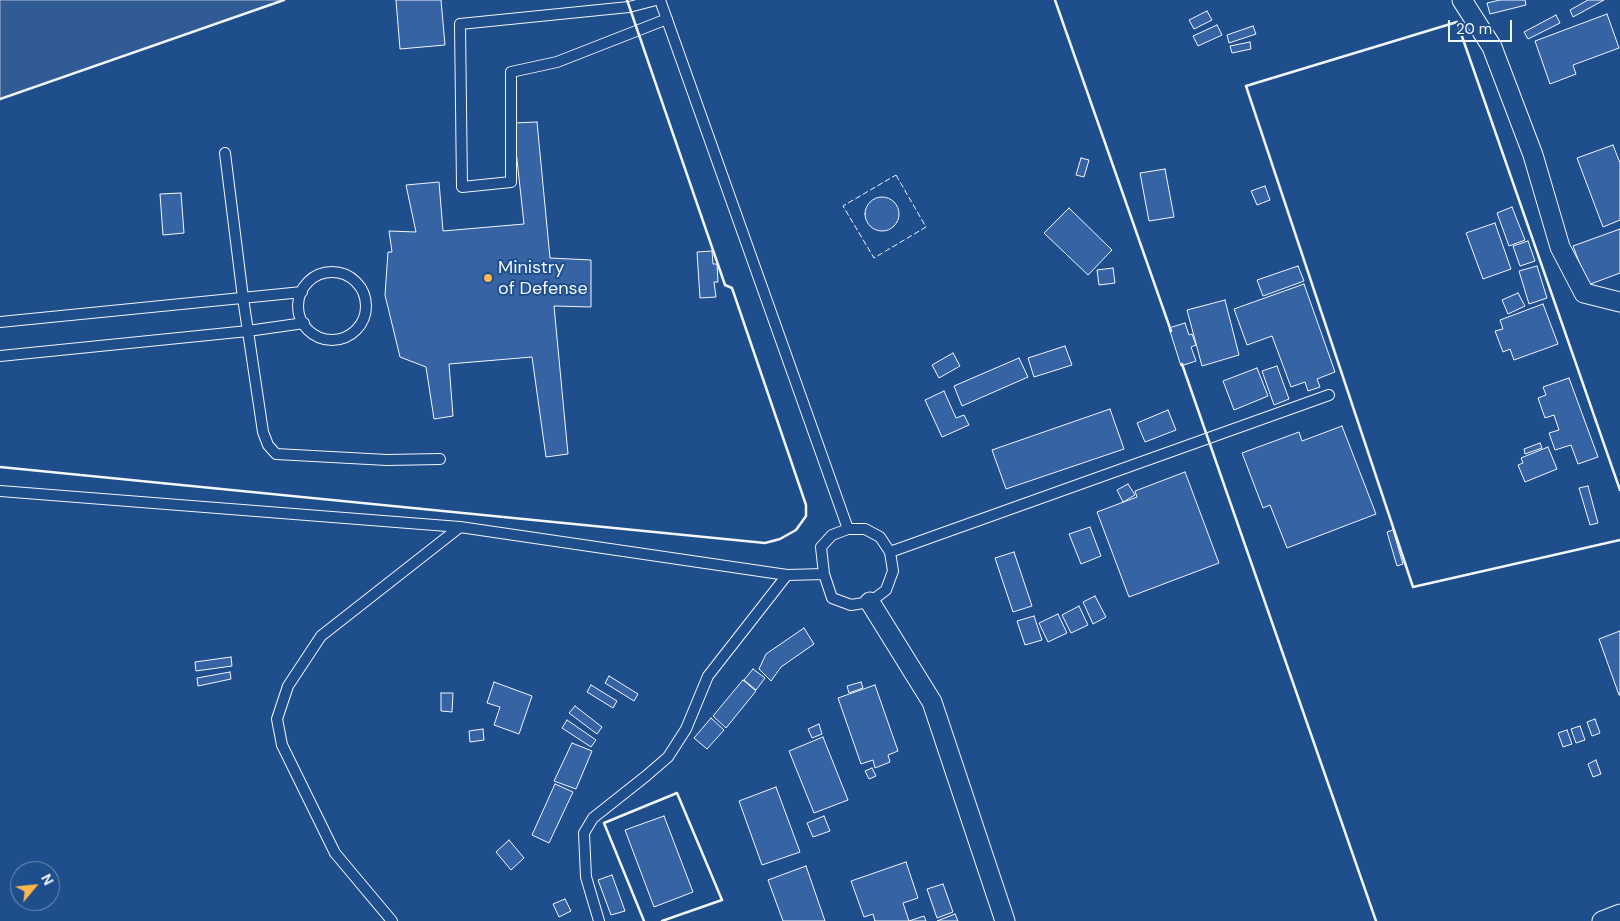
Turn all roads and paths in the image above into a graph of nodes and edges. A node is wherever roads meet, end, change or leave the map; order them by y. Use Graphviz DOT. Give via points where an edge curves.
graph roads {
  1 [pos="656,0"];
  2 [pos="660,0"];
  3 [pos="1462,0"];
  4 [pos="667,19"];
  5 [pos="225,153"];
  6 [pos="302,292"];
  7 [pos="243,298"];
  8 [pos="1620,302"];
  9 [pos="0,322"];
  10 [pos="304,323"];
  11 [pos="248,331"];
  12 [pos="0,356"];
  13 [pos="1329,395"];
  14 [pos="440,459"];
  15 [pos="0,491"];
  16 [pos="460,527"];
  17 [pos="848,529"];
  18 [pos="890,552"];
  19 [pos="824,574"];
  20 [pos="787,575"];
  21 [pos="870,602"];
  22 [pos="1620,914"];
  23 [pos="392,921"];
  24 [pos="599,921"];
  25 [pos="1005,921"];
  26 [pos="1602,921"];
  1 -- 4 [label="lane" via="629,7 460,24 462,187 511,182 511,72 557,62"];
  2 -- 4 [label="lane"];
  3 -- 8 [label="street" via="1492,47 1534,155 1560,247 1584,293"];
  4 -- 17 [label="lane"];
  5 -- 7 [label="lane"];
  6 -- 7 [label="lane"];
  6 -- 10 [label="lane" via="298,309"];
  6 -- 10 [label="lane" via="312,279 321,274 343,274 360,287 366,308 358,328 349,336 338,339 316,336"];
  7 -- 9 [label="lane"];
  7 -- 11 [label="lane"];
  10 -- 11 [label="lane"];
  11 -- 12 [label="lane"];
  11 -- 14 [label="lane" via="263,432 268,446 276,454 387,460"];
  13 -- 18 [label="lane"];
  15 -- 16 [label="lane"];
  16 -- 20 [label="lane"];
  16 -- 23 [label="lane" via="322,636 288,686 277,719 282,745 336,853"];
  17 -- 18 [label="lane" via="865,530 880,538"];
  17 -- 19 [label="lane" via="832,535 821,547"];
  18 -- 21 [label="lane" via="892,571 886,590"];
  19 -- 20 [label="lane"];
  19 -- 21 [label="lane" via="832,598 851,605"];
  20 -- 24 [label="lane" via="708,676 686,729 668,756 593,818 584,833 586,876"];
  21 -- 25 [label="street" via="932,702"];
  22 -- 26 [label="street"];
}
